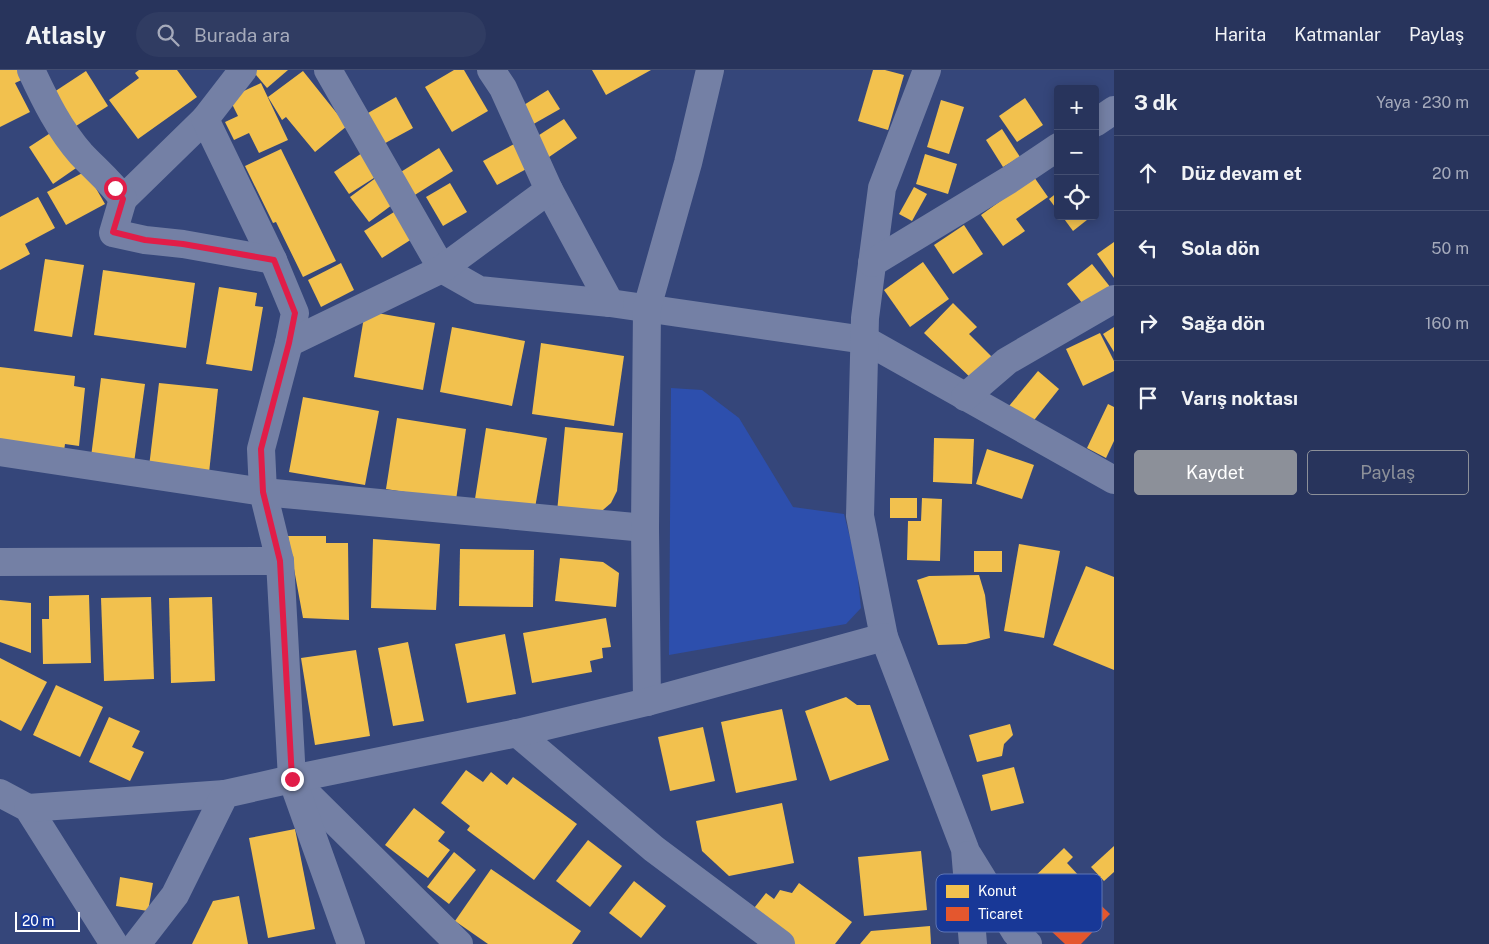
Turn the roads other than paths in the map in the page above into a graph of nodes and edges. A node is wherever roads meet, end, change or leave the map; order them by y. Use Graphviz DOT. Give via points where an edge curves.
graph roads {
  1 [pos="31,70"];
  2 [pos="243,70"];
  3 [pos="328,70"];
  4 [pos="491,70"];
  5 [pos="927,70"];
  6 [pos="705,75"];
  7 [pos="1114,110"];
  8 [pos="205,119"];
  9 [pos="1099,120"];
  10 [pos="1054,151"];
  11 [pos="549,190"];
  12 [pos="123,199"];
  13 [pos="274,260"];
  14 [pos="872,263"];
  15 [pos="442,269"];
  16 [pos="1114,299"];
  17 [pos="610,303"];
  18 [pos="647,308"];
  19 [pos="864,340"];
  20 [pos="289,343"];
  21 [pos="964,397"];
  22 [pos="0,452"];
  23 [pos="1114,480"];
  24 [pos="263,492"];
  25 [pos="645,528"];
  26 [pos="280,561"];
  27 [pos="0,562"];
  28 [pos="884,637"];
  29 [pos="647,702"];
  30 [pos="517,733"];
  31 [pos="292,779"];
  32 [pos="0,793"];
  33 [pos="225,794"];
  34 [pos="28,808"];
  35 [pos="965,849"];
  36 [pos="967,874"];
  37 [pos="980,874"];
  38 [pos="1015,932"];
  39 [pos="114,944"];
  40 [pos="137,944"];
  41 [pos="351,944"];
  42 [pos="459,944"];
  43 [pos="781,944"];
  44 [pos="1028,944"];
  1 -- 12 [label="street" via="53,115 80,153"];
  2 -- 8 [label="street"];
  3 -- 15 [label="street"];
  4 -- 11 [label="street" via="504,88"];
  5 -- 14 [label="street" via="882,188"];
  6 -- 18 [label="street" via="688,164"];
  7 -- 9 [label="street"];
  8 -- 12 [label="street"];
  8 -- 13 [label="street"];
  10 -- 14 [label="street"];
  11 -- 15 [label="street"];
  11 -- 17 [label="street"];
  12 -- 13 [label="street" via="113,232"];
  13 -- 20 [label="street" via="295,313"];
  14 -- 19 [label="street"];
  15 -- 17 [label="street" via="479,290"];
  15 -- 20 [label="street"];
  16 -- 21 [label="street" via="1007,361"];
  17 -- 18 [label="street"];
  18 -- 19 [label="street"];
  18 -- 25 [label="street"];
  19 -- 21 [label="street"];
  19 -- 28 [label="street" via="860,516"];
  20 -- 24 [label="street" via="261,449"];
  21 -- 23 [label="street"];
  22 -- 24 [label="street"];
  24 -- 25 [label="street"];
  24 -- 26 [label="street"];
  25 -- 29 [label="street"];
  26 -- 27 [label="street"];
  26 -- 31 [label="street"];
  28 -- 29 [label="street"];
  28 -- 35 [label="street"];
  29 -- 30 [label="street"];
  30 -- 31 [label="street"];
  30 -- 43 [label="street" via="654,849"];
  31 -- 33 [label="street"];
  31 -- 41 [label="street"];
  31 -- 42 [label="street"];
  32 -- 34 [label="street"];
  33 -- 34 [label="street"];
  33 -- 40 [label="street" via="175,895"];
  34 -- 39 [label="street"];
  35 -- 36 [label="street"];
  35 -- 37 [label="street"];
  38 -- 44 [label="street"];
}
